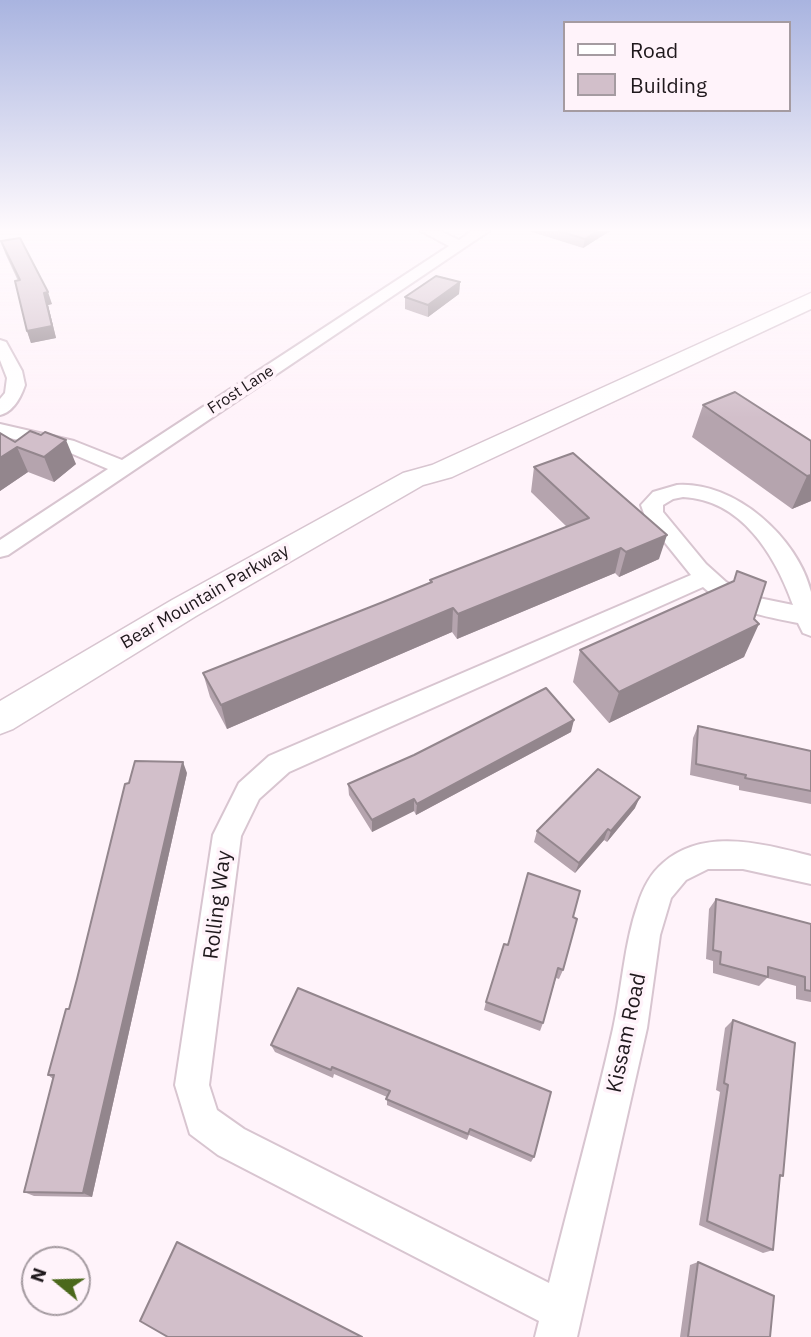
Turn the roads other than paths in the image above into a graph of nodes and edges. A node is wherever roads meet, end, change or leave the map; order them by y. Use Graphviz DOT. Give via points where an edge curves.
graph roads {
  1 [pos="388,293"];
  2 [pos="795,293"];
  3 [pos="811,300"];
  4 [pos="0,345"];
  5 [pos="0,410"];
  6 [pos="0,430"];
  7 [pos="122,468"];
  8 [pos="413,479"];
  9 [pos="0,550"];
  10 [pos="706,577"];
  11 [pos="809,622"];
  12 [pos="0,719"];
  13 [pos="811,870"];
  14 [pos="559,1324"];
  1 -- 7 [label="street, Frost Lane"];
  2 -- 8 [label="highway, Bear Mountain Parkway" via="428,462"];
  3 -- 8 [label="highway, Bear Mountain Parkway" via="442,471"];
  4 -- 5 [label="street" via="18,380 14,397"];
  6 -- 7 [label="street" via="67,445"];
  7 -- 9 [label="street, Frost Lane"];
  8 -- 12 [label="highway, Bear Mountain Parkway" via="184,608"];
  10 -- 11 [label="street" via="743,602"];
  10 -- 11 [label="street" via="653,514 651,505 656,499 685,490 731,503 768,533 781,551"];
  10 -- 14 [label="street, Rolling Way" via="279,764 249,791 227,835 192,1085 203,1121 231,1142"];
  13 -- 14 [label="street, Kissam Road" via="730,855 701,857 678,868 659,889"];
}
